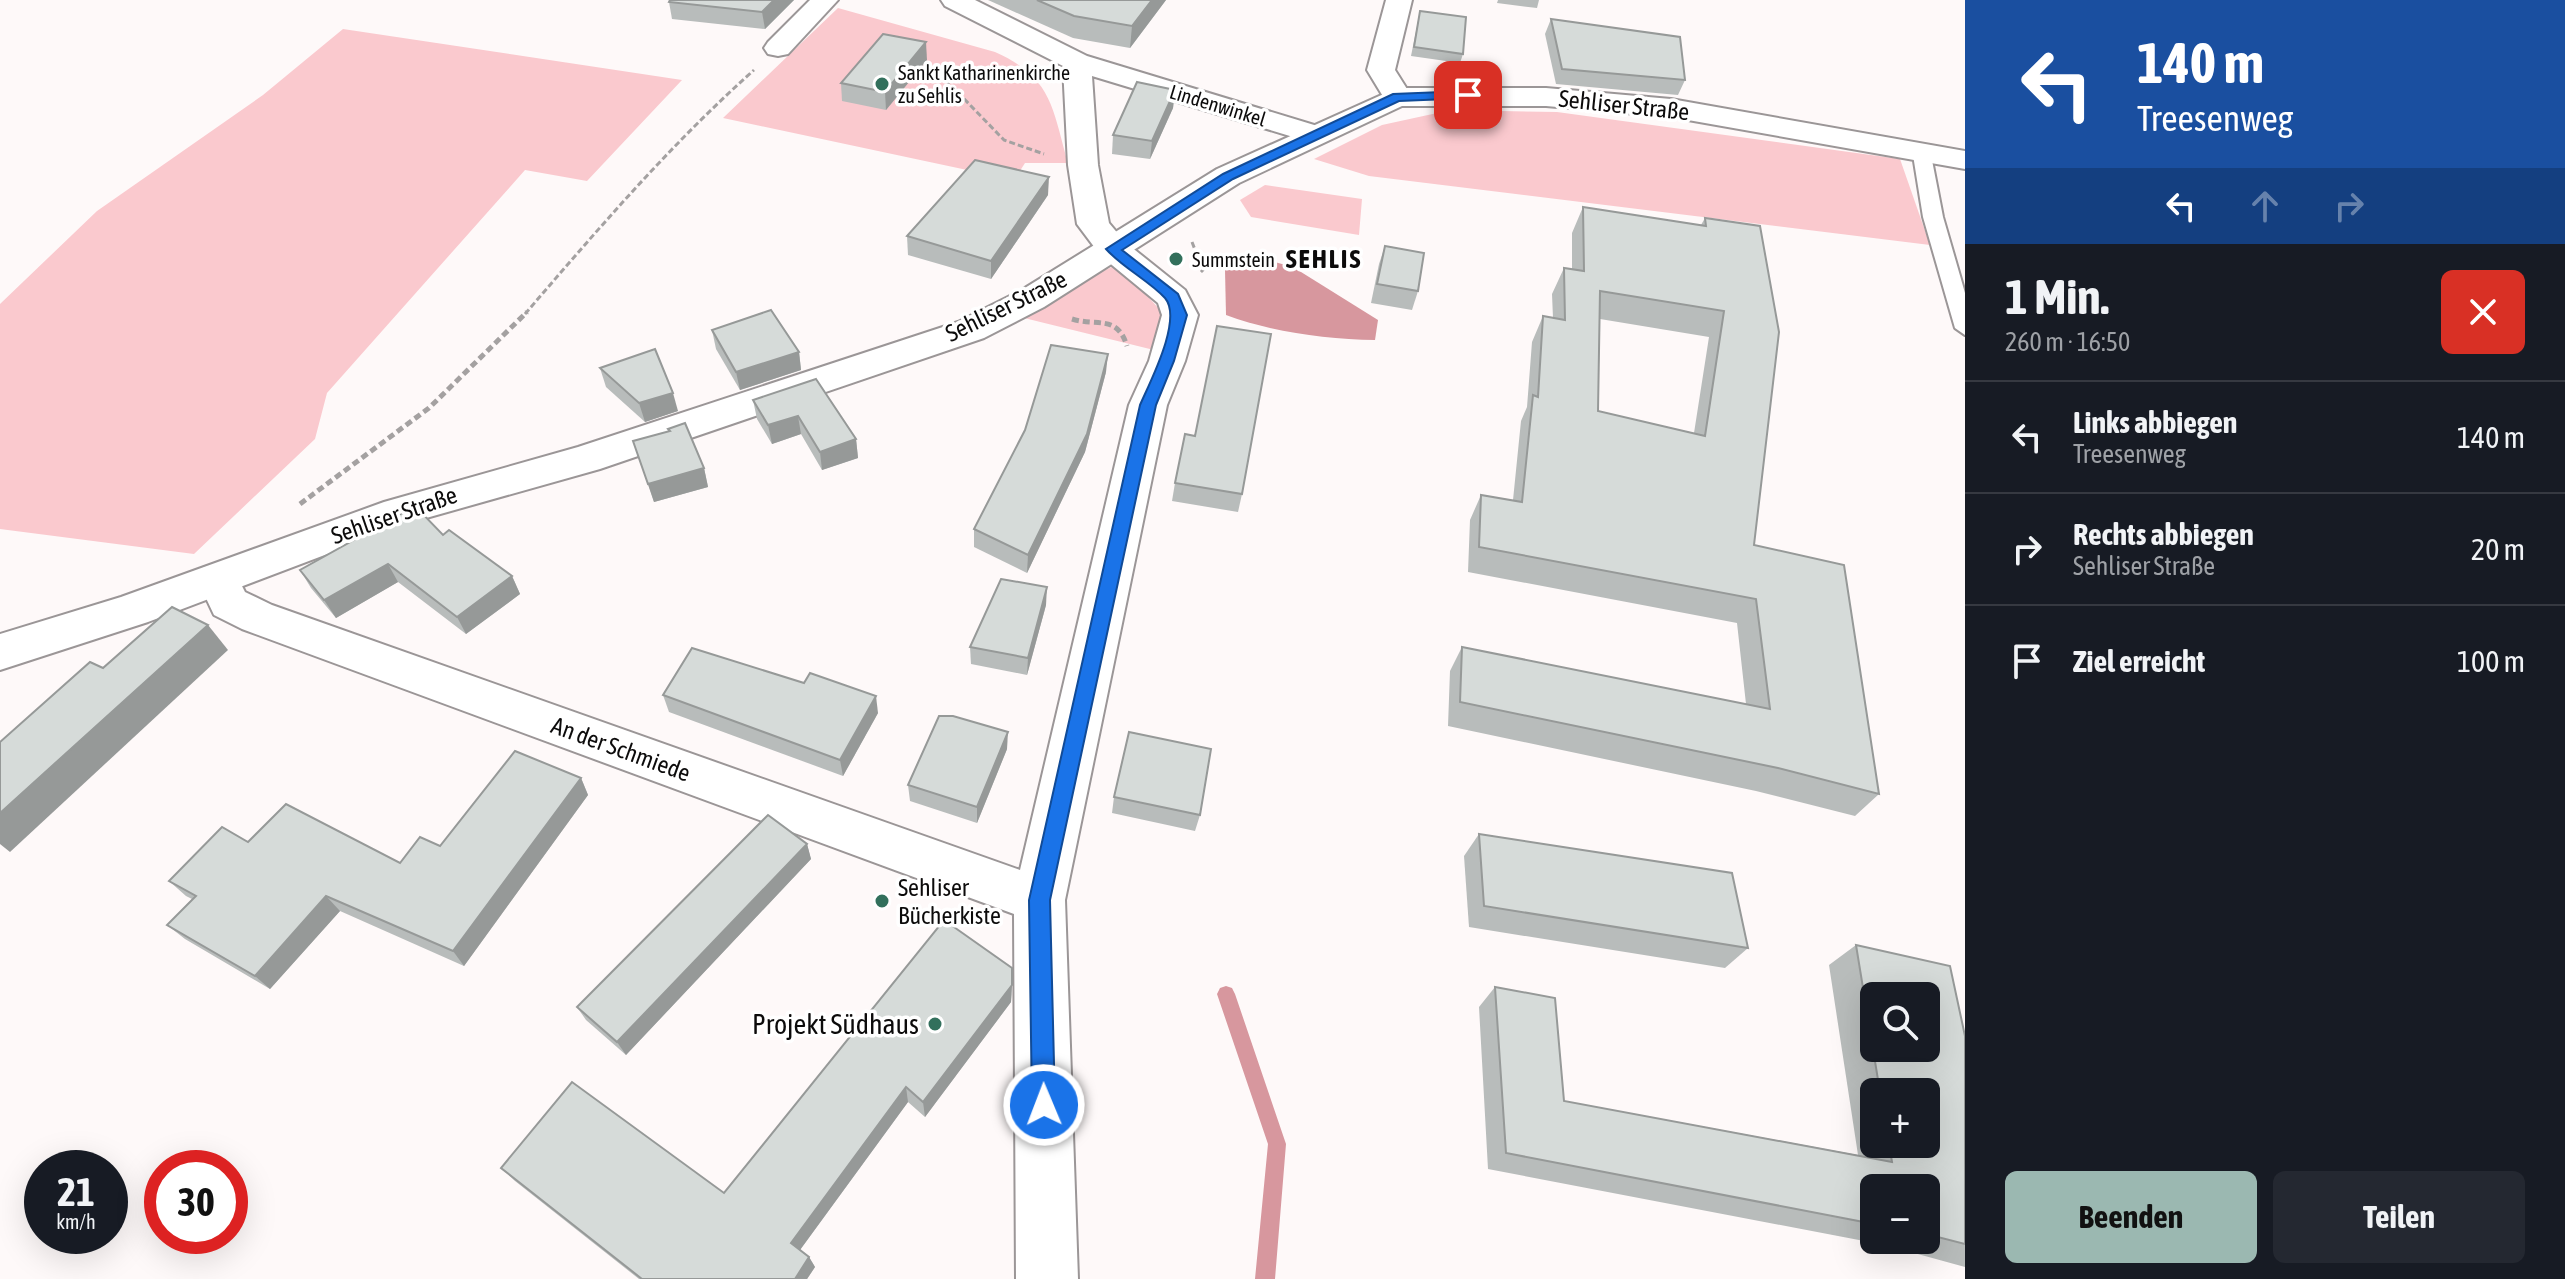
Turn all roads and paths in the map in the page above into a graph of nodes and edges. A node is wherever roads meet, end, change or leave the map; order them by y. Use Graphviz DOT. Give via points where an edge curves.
graph roads {
  1 [pos="825,0"];
  2 [pos="954,0"];
  3 [pos="1399,0"];
  4 [pos="778,48"];
  5 [pos="1077,62"];
  6 [pos="922,67"];
  7 [pos="1397,97"];
  8 [pos="1313,134"];
  9 [pos="1922,155"];
  10 [pos="1965,160"];
  11 [pos="1083,165"];
  12 [pos="1178,209"];
  13 [pos="1113,249"];
  14 [pos="1173,298"];
  15 [pos="1032,299"];
  16 [pos="1965,328"];
  17 [pos="1167,361"];
  18 [pos="291,511"];
  19 [pos="218,579"];
  20 [pos="0,652"];
  21 [pos="1039,900"];
  22 [pos="1047,1279"];
  1 -- 4 [label="street"];
  2 -- 5 [label="street, Lindenwinkel"];
  3 -- 7 [label="street" via="1381,70"];
  4 -- 18 [label="path" via="708,111 515,326 429,408"];
  5 -- 8 [label="street, Lindenwinkel"];
  5 -- 11 [label="street"];
  6 -- 11 [label="path" via="939,73 1004,140"];
  7 -- 8 [label="street, Sehliser Straße"];
  7 -- 9 [label="street, Sehliser Straße" via="1546,97 1655,107"];
  8 -- 12 [label="street, Sehliser Straße" via="1228,176"];
  9 -- 10 [label="street, Sehliser Straße"];
  9 -- 16 [label="lane" via="1933,217"];
  11 -- 13 [label="street" via="1093,224"];
  12 -- 13 [label="street, Sehliser Straße"];
  12 -- 14 [label="path" via="1203,270"];
  13 -- 14 [label="street"];
  13 -- 15 [label="street, Sehliser Straße"];
  14 -- 17 [label="street" via="1180,315"];
  15 -- 17 [label="path" via="1078,322 1117,324 1128,350"];
  15 -- 19 [label="street, Sehliser Straße" via="971,330 586,459 398,512"];
  17 -- 21 [label="street" via="1148,405"];
  19 -- 20 [label="street, Sehliser Straße"];
  19 -- 21 [label="street, An der Schmiede" via="229,603 257,617"];
  21 -- 22 [label="street"];
}
